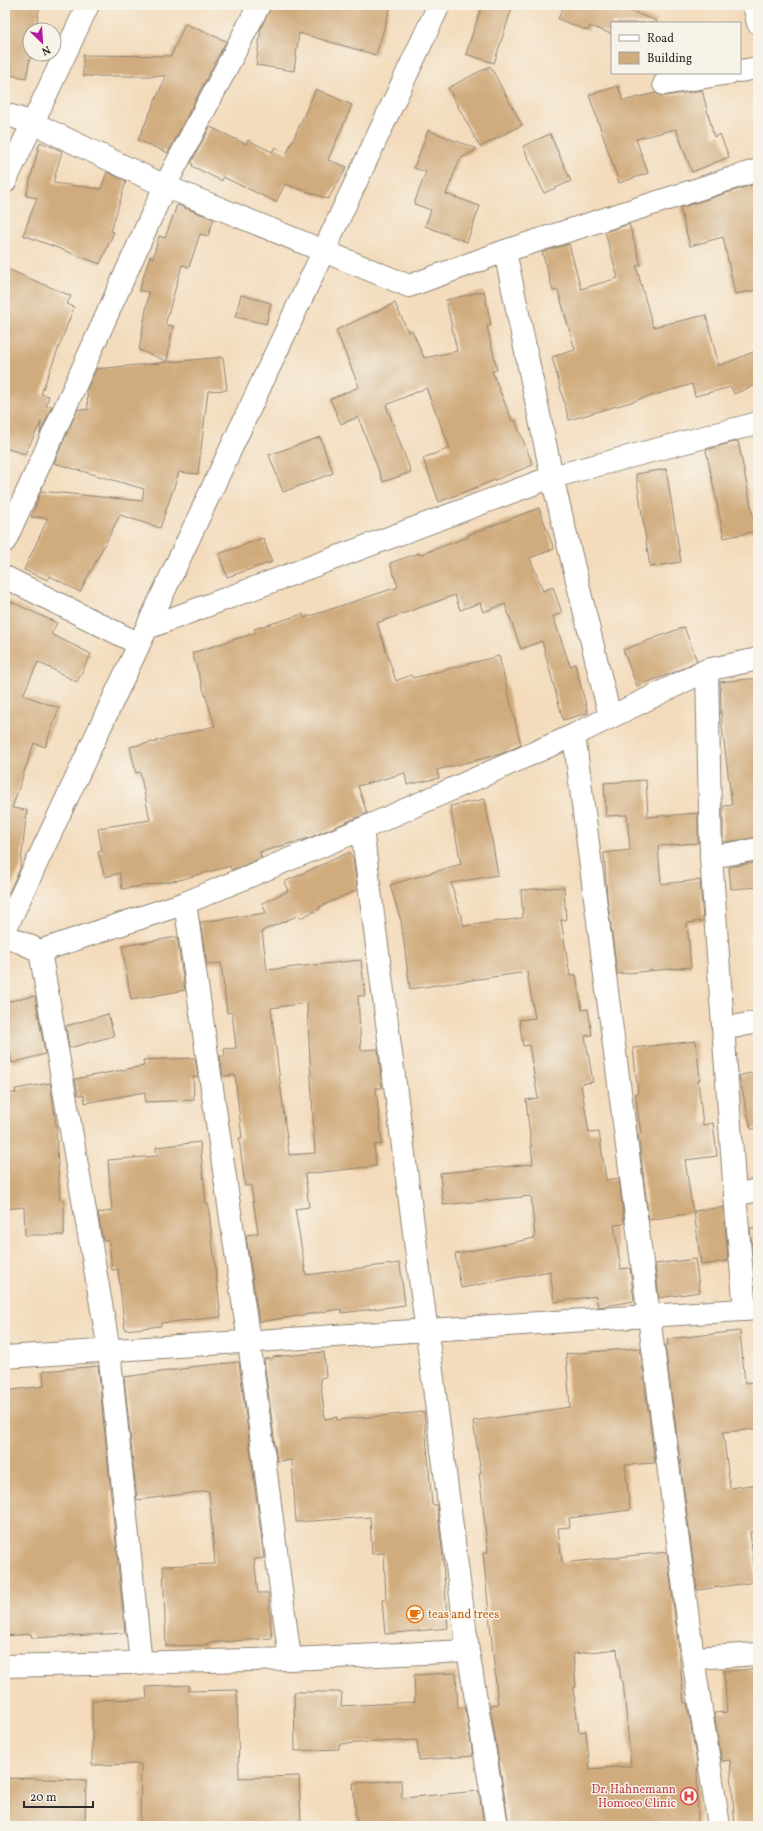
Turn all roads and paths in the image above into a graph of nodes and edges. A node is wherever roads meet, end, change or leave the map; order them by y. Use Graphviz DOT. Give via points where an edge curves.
graph roads {
  1 [pos="88,5"];
  2 [pos="259,5"];
  3 [pos="439,5"];
  4 [pos="754,5"];
  5 [pos="758,23"];
  6 [pos="758,68"];
  7 [pos="741,71"];
  8 [pos="723,74"];
  9 [pos="664,84"];
  10 [pos="5,114"];
  11 [pos="33,123"];
  12 [pos="758,170"];
  13 [pos="5,182"];
  14 [pos="165,186"];
  15 [pos="505,251"];
  16 [pos="323,252"];
  17 [pos="758,422"];
  18 [pos="552,477"];
  19 [pos="5,541"];
  20 [pos="5,578"];
  21 [pos="143,636"];
  22 [pos="758,659"];
  23 [pos="707,670"];
  24 [pos="610,717"];
  25 [pos="574,736"];
  26 [pos="362,830"];
  27 [pos="758,849"];
  28 [pos="711,857"];
  29 [pos="184,903"];
  30 [pos="5,930"];
  31 [pos="5,935"];
  32 [pos="40,951"];
  33 [pos="758,1022"];
  34 [pos="723,1029"];
  35 [pos="758,1190"];
  36 [pos="735,1195"];
  37 [pos="752,1309"];
  38 [pos="649,1317"];
  39 [pos="426,1329"];
  40 [pos="249,1342"];
  41 [pos="109,1350"];
  42 [pos="5,1357"];
  43 [pos="468,1651"];
  44 [pos="758,1654"];
  45 [pos="693,1658"];
  46 [pos="290,1659"];
  47 [pos="141,1664"];
  48 [pos="5,1666"];
  49 [pos="497,1826"];
  50 [pos="719,1826"];
  1 -- 11 [label="street"];
  2 -- 14 [label="street"];
  3 -- 16 [label="street"];
  4 -- 5 [label="street"];
  6 -- 7 [label="street"];
  8 -- 9 [label="street"];
  10 -- 11 [label="street"];
  11 -- 13 [label="street"];
  11 -- 14 [label="street"];
  12 -- 15 [label="street"];
  14 -- 16 [label="street"];
  14 -- 19 [label="street"];
  15 -- 16 [label="street" via="409,286"];
  15 -- 18 [label="street"];
  16 -- 21 [label="street"];
  17 -- 18 [label="street"];
  18 -- 21 [label="street"];
  18 -- 24 [label="street"];
  20 -- 21 [label="street"];
  21 -- 30 [label="street"];
  22 -- 23 [label="street"];
  23 -- 24 [label="street"];
  23 -- 28 [label="street"];
  24 -- 25 [label="street"];
  25 -- 26 [label="street"];
  25 -- 38 [label="street"];
  26 -- 29 [label="street"];
  26 -- 39 [label="street"];
  27 -- 28 [label="street"];
  28 -- 34 [label="street"];
  29 -- 32 [label="street"];
  29 -- 40 [label="street"];
  31 -- 32 [label="street"];
  32 -- 41 [label="street"];
  33 -- 34 [label="street"];
  34 -- 36 [label="street"];
  35 -- 36 [label="street"];
  36 -- 37 [label="street"];
  37 -- 38 [label="street"];
  38 -- 39 [label="street"];
  38 -- 45 [label="street"];
  39 -- 40 [label="street"];
  39 -- 43 [label="street"];
  40 -- 41 [label="street"];
  40 -- 46 [label="street"];
  41 -- 42 [label="street"];
  41 -- 47 [label="street"];
  43 -- 46 [label="street"];
  43 -- 49 [label="street"];
  44 -- 45 [label="street"];
  45 -- 50 [label="street"];
  46 -- 47 [label="street"];
  47 -- 48 [label="street"];
}
